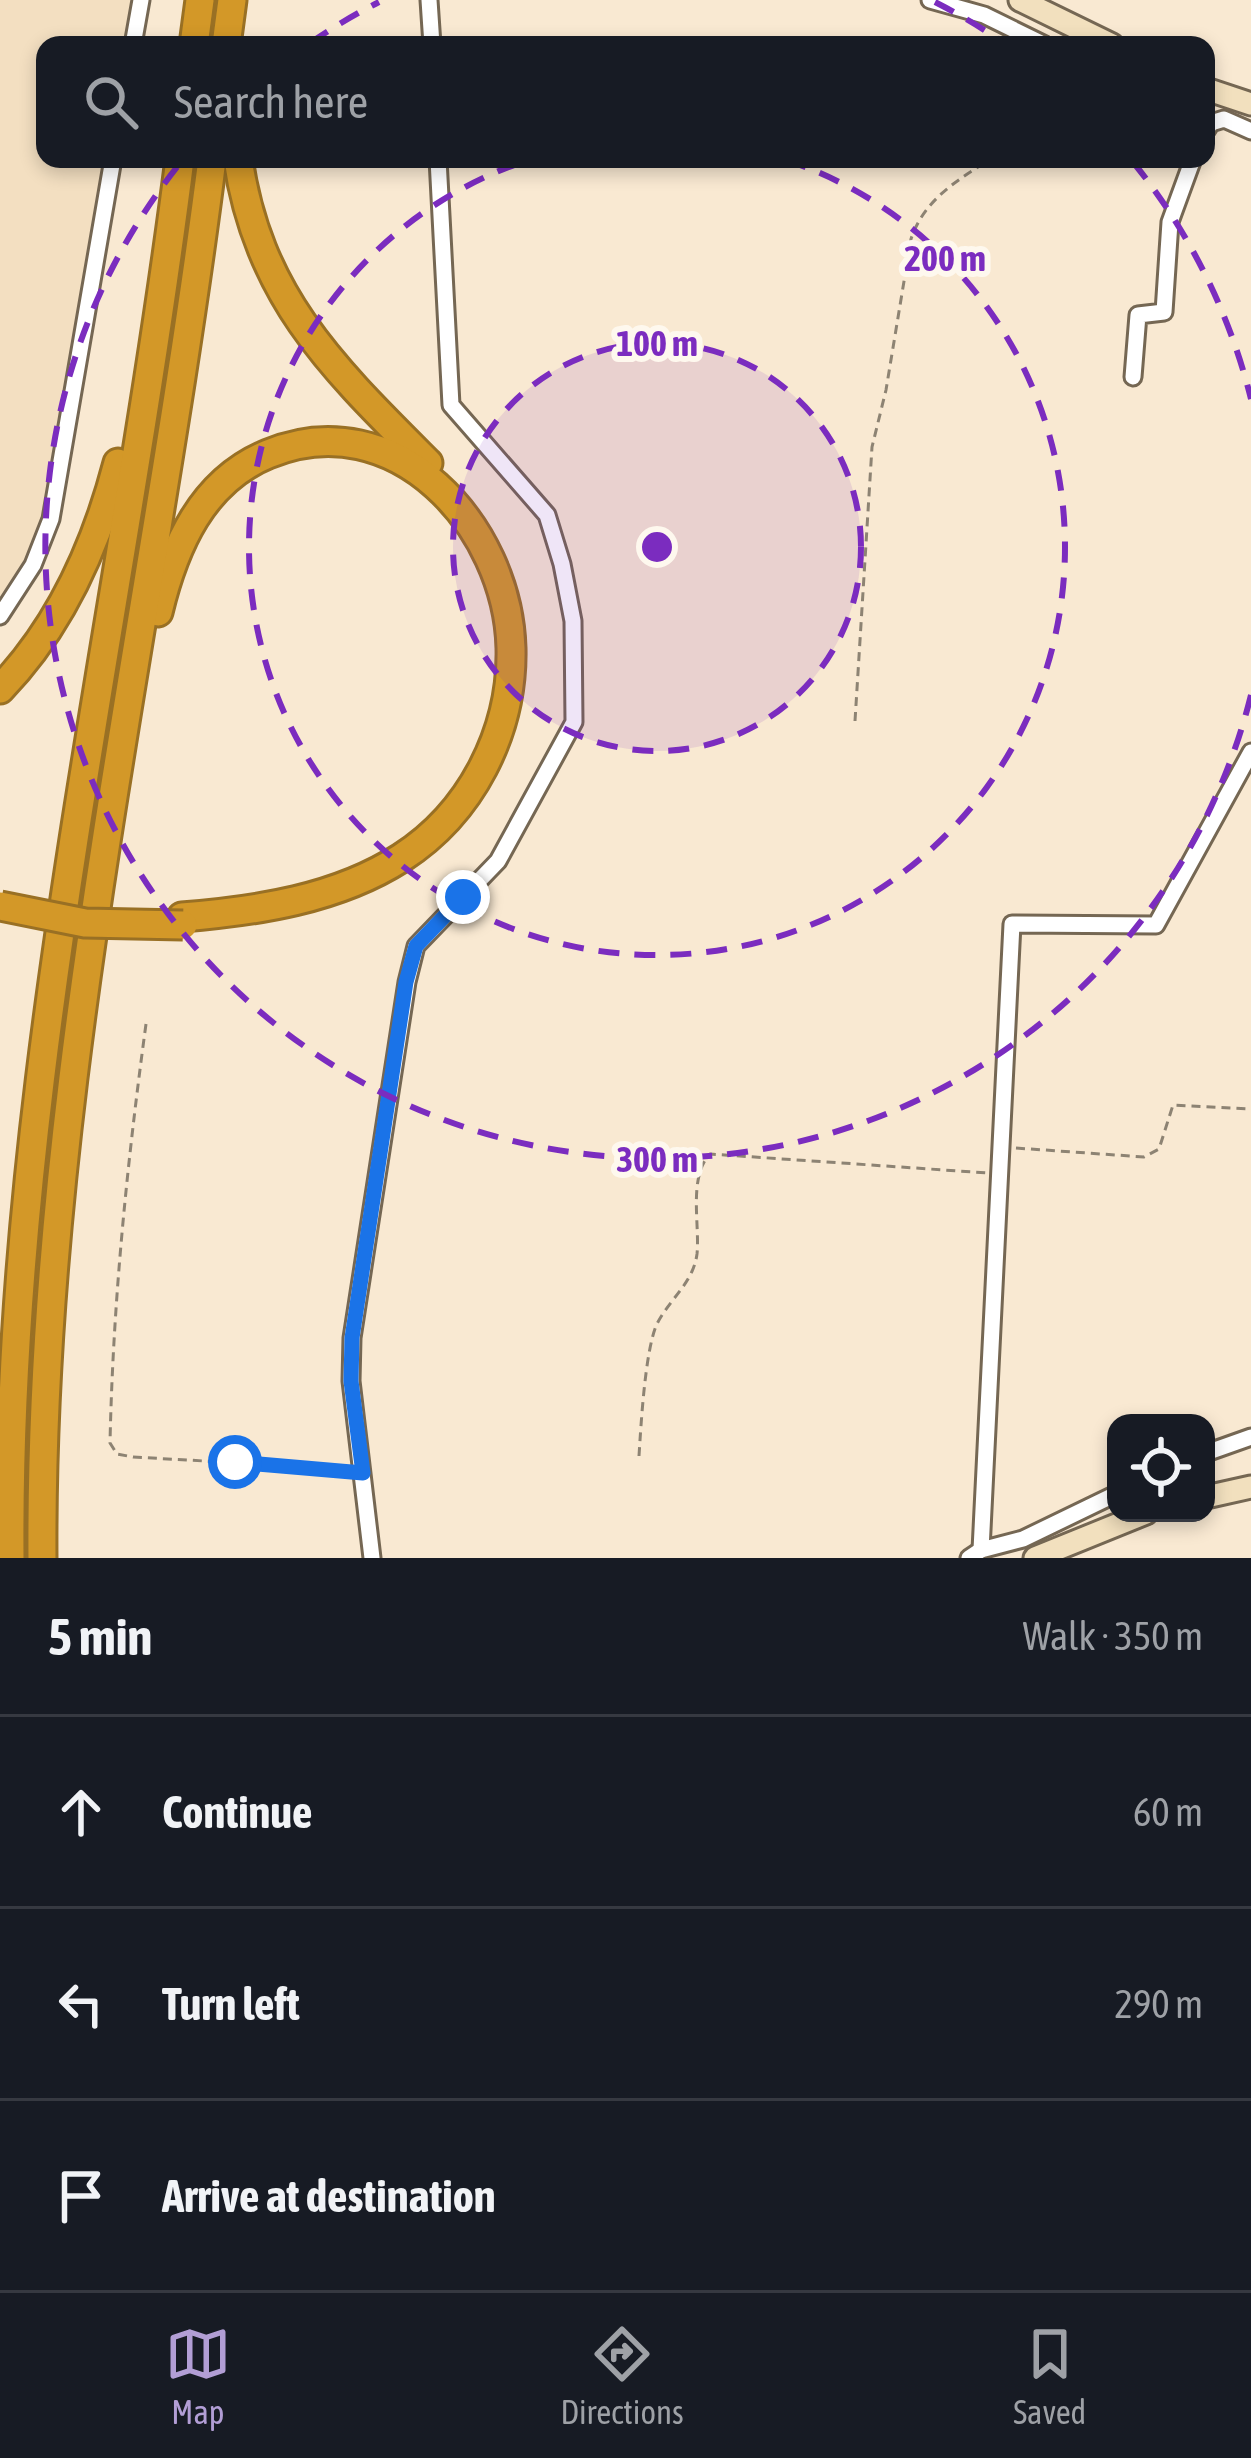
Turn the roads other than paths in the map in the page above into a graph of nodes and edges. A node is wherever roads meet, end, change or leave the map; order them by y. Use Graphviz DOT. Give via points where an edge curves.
graph roads {
  1 [pos="140,0"];
  2 [pos="200,0"];
  3 [pos="232,0"];
  4 [pos="245,0"];
  5 [pos="429,0"];
  6 [pos="930,0"];
  7 [pos="1021,0"];
  8 [pos="134,36"];
  9 [pos="195,36"];
  10 [pos="227,36"];
  11 [pos="241,36"];
  12 [pos="431,36"];
  13 [pos="1027,36"];
  14 [pos="1094,36"];
  15 [pos="1215,90"];
  16 [pos="1251,100"];
  17 [pos="1215,122"];
  18 [pos="1251,131"];
  19 [pos="111,168"];
  20 [pos="178,168"];
  21 [pos="179,168"];
  22 [pos="211,168"];
  23 [pos="240,168"];
  24 [pos="438,168"];
  25 [pos="1190,168"];
  26 [pos="1133,377"];
  27 [pos="0,616"];
  28 [pos="0,689"];
  29 [pos="122,741"];
  30 [pos="1251,752"];
  31 [pos="0,902"];
  32 [pos="183,921"];
  33 [pos="0,1332"];
  34 [pos="0,1343"];
  35 [pos="1251,1436"];
  36 [pos="1215,1450"];
  37 [pos="1251,1487"];
  38 [pos="1215,1495"];
  39 [pos="1107,1498"];
  40 [pos="1124,1522"];
  41 [pos="975,1554"];
  42 [pos="10,1558"];
  43 [pos="42,1558"];
  44 [pos="372,1558"];
  45 [pos="1035,1558"];
  1 -- 8 [label="street"];
  2 -- 9 [label="highway"];
  3 -- 10 [label="highway"];
  4 -- 11 [label="highway"];
  5 -- 12 [label="street"];
  6 -- 13 [label="street"];
  7 -- 14 [label="main road"];
  15 -- 16 [label="main road"];
  17 -- 18 [label="street"];
  19 -- 27 [label="street" via="51,519"];
  20 -- 28 [label="highway" via="98,531 57,616"];
  21 -- 42 [label="highway" via="37,1108 18,1314"];
  22 -- 29 [label="highway"];
  23 -- 32 [label="highway" via="258,245 297,321 485,532 510,590 518,670 492,769 464,814 421,854 325,900 249,918"];
  24 -- 44 [label="street" via="451,405 547,515 573,621 574,722 498,861 416,946 411,964 352,1338"];
  25 -- 26 [label="street" via="1170,221 1165,312 1138,315"];
  29 -- 32 [label="highway" via="139,717 180,542 211,495 250,461 324,440 361,444 403,458 466,518 496,575 511,647 492,750 457,809 384,868 323,892"];
  29 -- 43 [label="highway" via="68,1109 50,1315"];
  30 -- 41 [label="street" via="1156,925 1012,924"];
  31 -- 32 [label="highway, bridge" via="85,923"];
  33 -- 34 [label="highway"];
  35 -- 36 [label="street"];
  37 -- 38 [label="main road"];
  39 -- 41 [label="street"];
  40 -- 45 [label="main road"];
}
